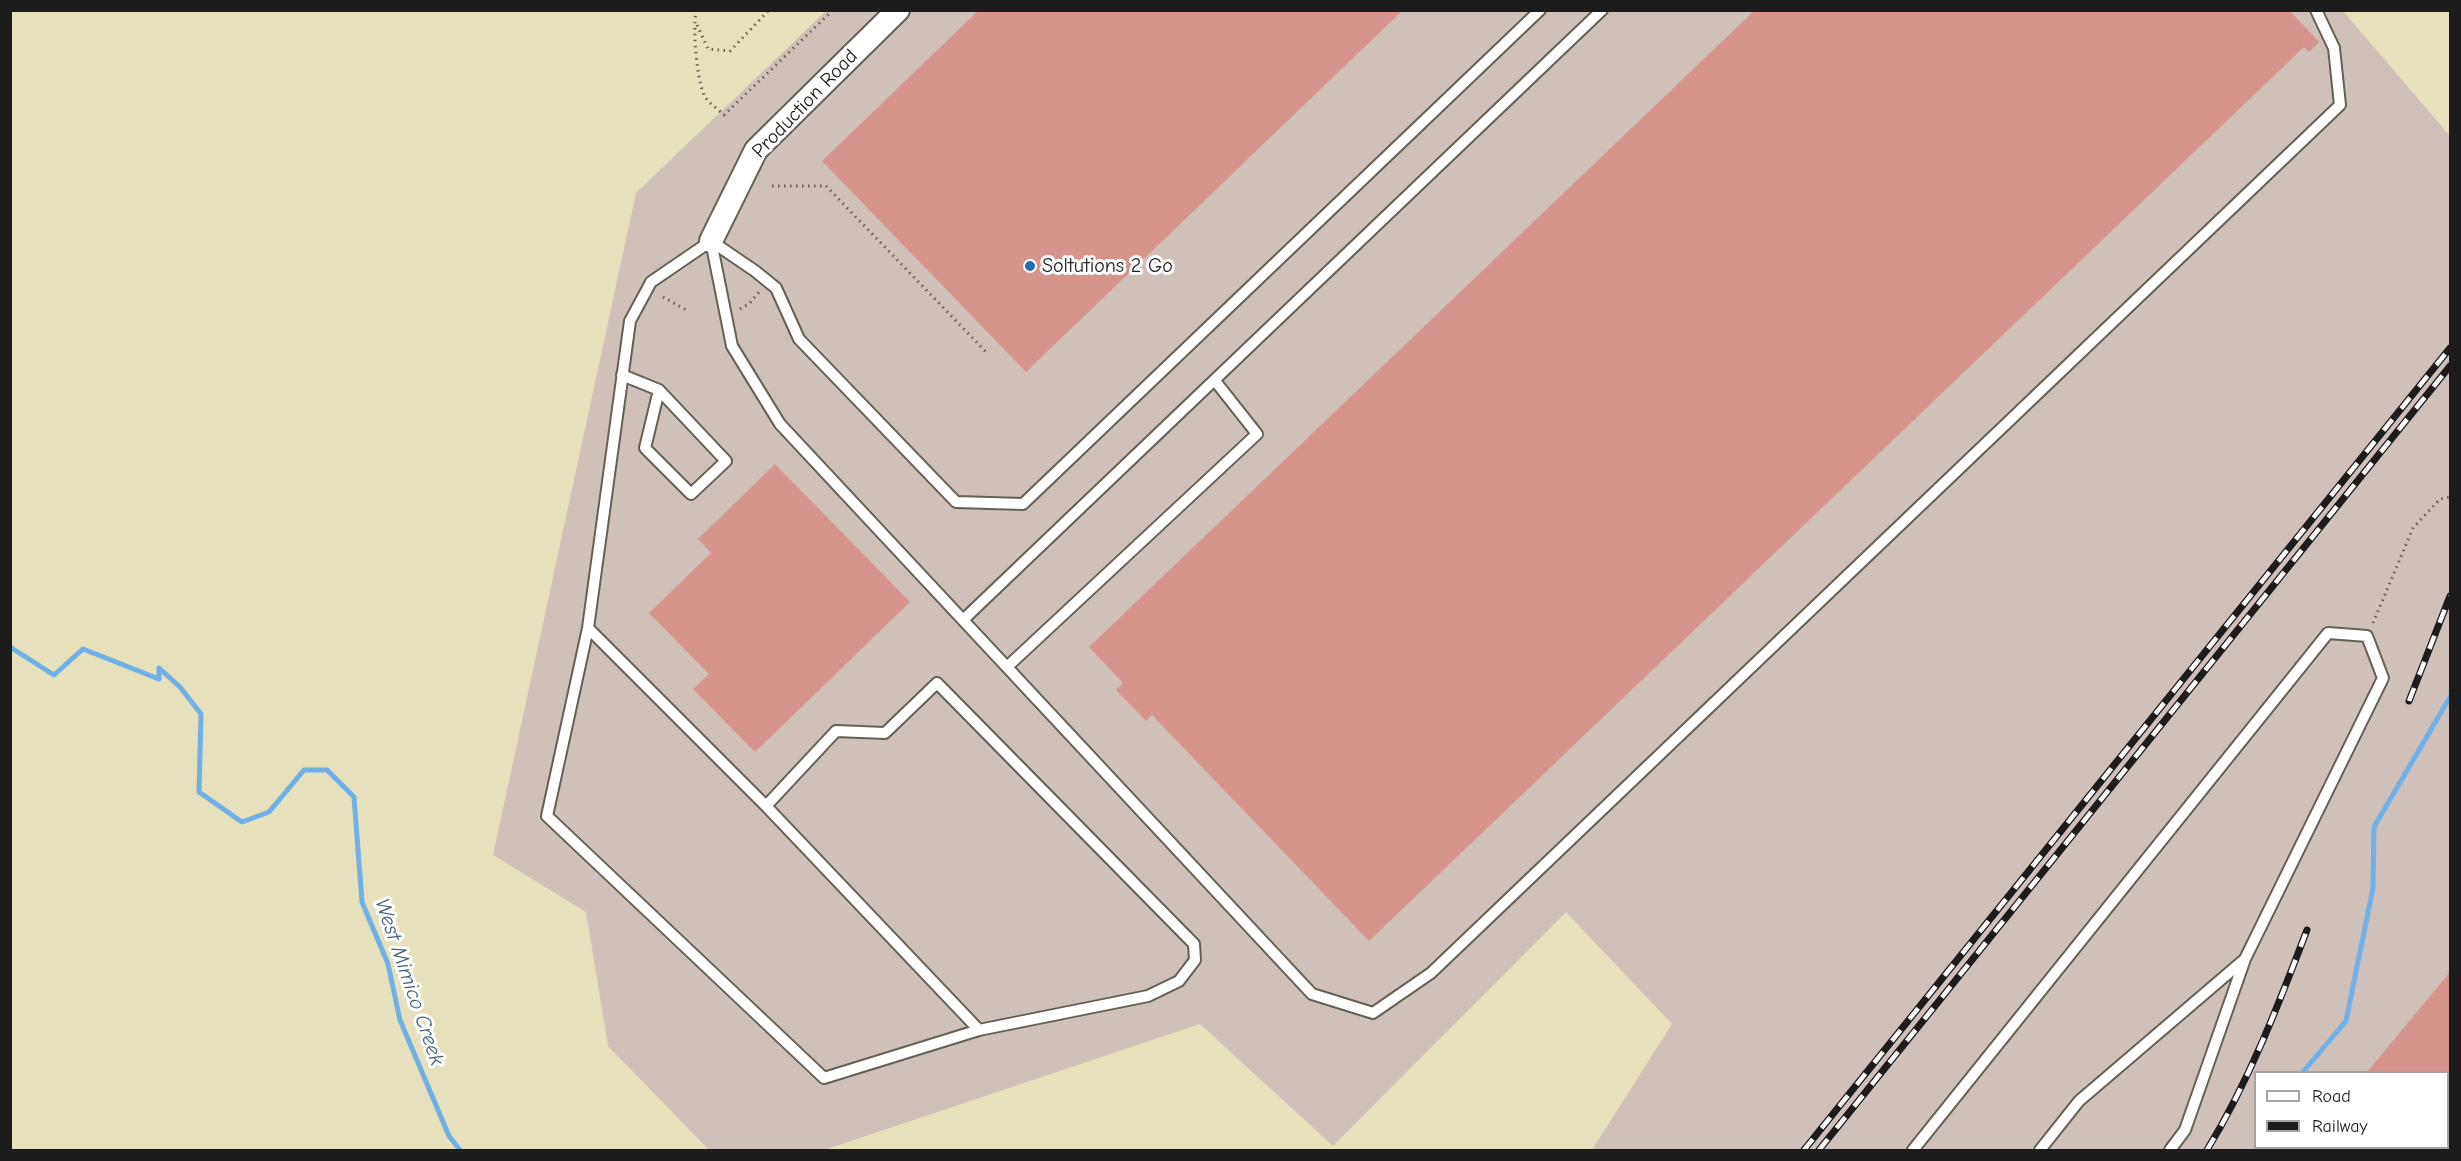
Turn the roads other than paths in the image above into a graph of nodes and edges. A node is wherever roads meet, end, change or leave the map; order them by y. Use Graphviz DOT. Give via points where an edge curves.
graph roads {
  1 [pos="898,10"];
  2 [pos="1540,10"];
  3 [pos="1602,10"];
  4 [pos="2316,10"];
  5 [pos="711,241"];
  6 [pos="622,375"];
  7 [pos="1216,382"];
  8 [pos="659,390"];
  9 [pos="964,619"];
  10 [pos="588,628"];
  11 [pos="1008,666"];
  12 [pos="766,806"];
  13 [pos="2245,959"];
  14 [pos="979,1030"];
  15 [pos="1913,1150"];
  16 [pos="2040,1150"];
  17 [pos="2170,1150"];
  1 -- 5 [label="street, Production Road" via="756,150"];
  2 -- 5 [label="lane" via="1023,504 957,502 798,339 776,288"];
  3 -- 7 [label="lane"];
  4 -- 11 [label="lane" via="2334,48 2340,105 1431,973 1373,1013 1312,994"];
  5 -- 6 [label="lane" via="651,282 630,321"];
  5 -- 9 [label="lane" via="732,345 780,424"];
  6 -- 8 [label="lane"];
  6 -- 10 [label="lane"];
  7 -- 9 [label="lane"];
  7 -- 11 [label="lane" via="1257,434"];
  8 -- 8 [label="lane" via="645,448 691,494 726,461"];
  9 -- 11 [label="lane"];
  10 -- 12 [label="lane"];
  10 -- 14 [label="lane" via="547,816 824,1078"];
  12 -- 14 [label="lane"];
  12 -- 14 [label="lane" via="836,731 885,733 937,683 1194,944 1195,960 1179,981 1148,996"];
  13 -- 15 [label="lane" via="2383,678 2367,636 2328,633"];
  13 -- 16 [label="lane" via="2079,1101"];
  13 -- 17 [label="lane" via="2184,1130"];
}
